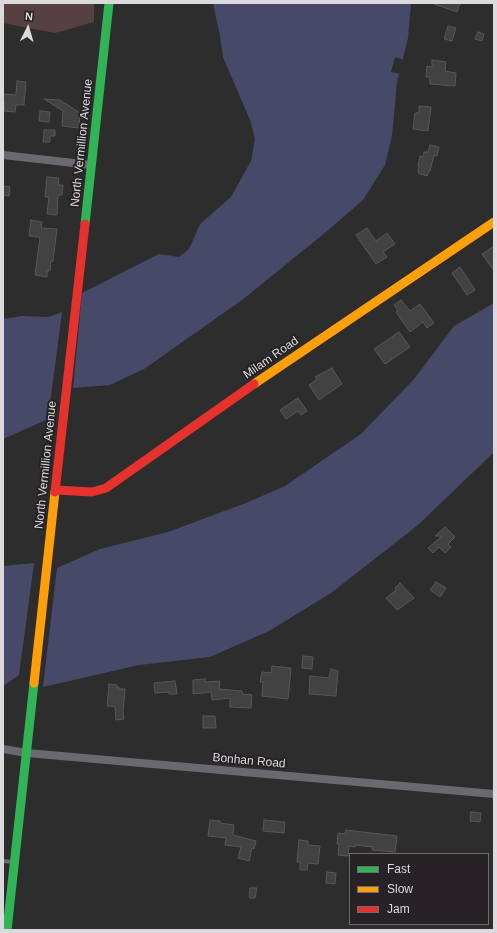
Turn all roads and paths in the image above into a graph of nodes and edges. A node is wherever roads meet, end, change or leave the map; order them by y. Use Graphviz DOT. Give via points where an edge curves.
graph roads {
  1 [pos="109,3"];
  2 [pos="3,155"];
  3 [pos="92,165"];
  4 [pos="494,222"];
  5 [pos="56,490"];
  6 [pos="3,749"];
  7 [pos="27,753"];
  8 [pos="494,794"];
  9 [pos="3,861"];
  10 [pos="15,862"];
  11 [pos="7,930"];
  1 -- 3 [label="street, North Vermillion Avenue"];
  2 -- 3 [label="street"];
  3 -- 5 [label="street, North Vermillion Avenue"];
  4 -- 5 [label="street, Milam Road" via="106,488 92,492"];
  5 -- 7 [label="street, North Vermillion Avenue"];
  6 -- 7 [label="street, Bonhan Road"];
  7 -- 8 [label="street, Bonhan Road"];
  7 -- 10 [label="street, North Vermillion Avenue"];
  9 -- 10 [label="lane"];
  10 -- 11 [label="street, North Vermillion Avenue"];
}
